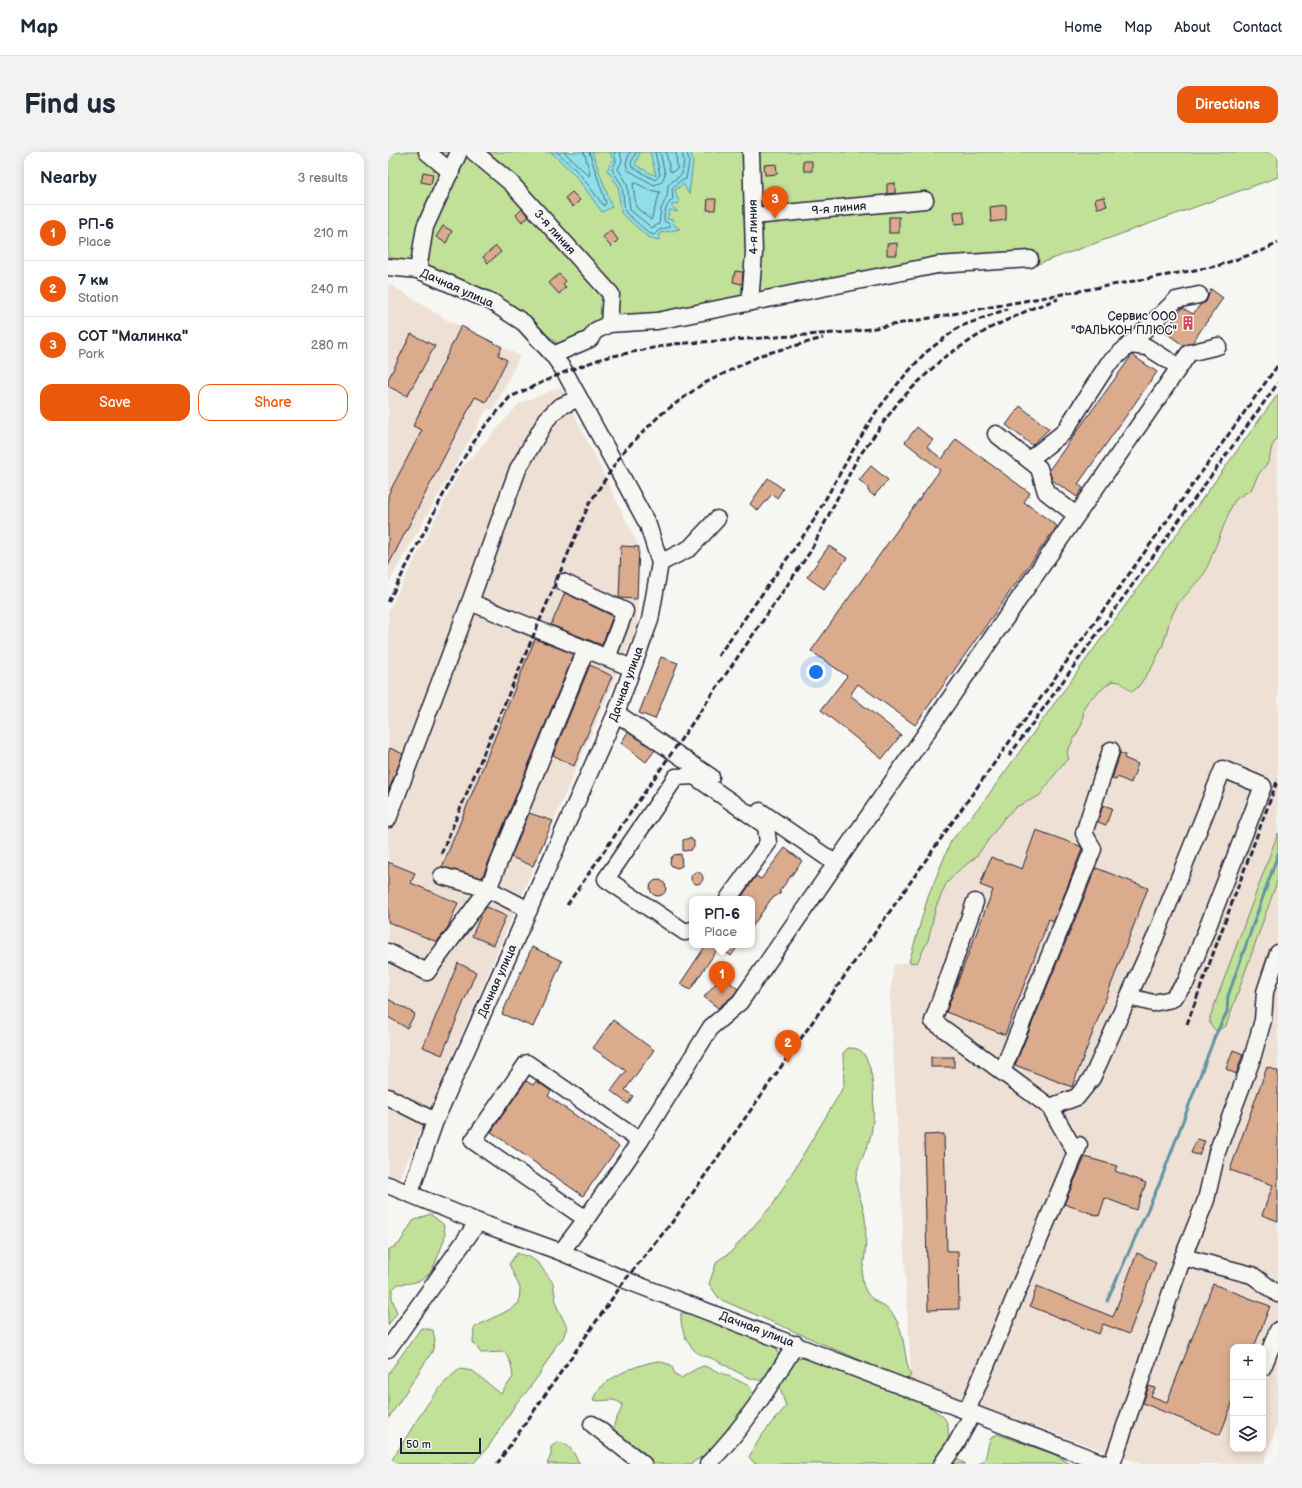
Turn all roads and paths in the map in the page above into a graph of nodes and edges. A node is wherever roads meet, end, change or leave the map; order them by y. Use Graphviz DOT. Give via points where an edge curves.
graph roads {
  1 [pos="427,152"];
  2 [pos="459,152"];
  3 [pos="474,152"];
  4 [pos="751,152"];
  5 [pos="451,172"];
  6 [pos="925,200"];
  7 [pos="753,216"];
  8 [pos="1030,259"];
  9 [pos="388,267"];
  10 [pos="418,270"];
  11 [pos="1200,295"];
  12 [pos="750,302"];
  13 [pos="609,324"];
  14 [pos="1129,345"];
  15 [pos="1218,346"];
  16 [pos="553,355"];
  17 [pos="1179,367"];
  18 [pos="579,398"];
  19 [pos="996,434"];
  20 [pos="1029,460"];
  21 [pos="1076,515"];
  22 [pos="717,519"];
  23 [pos="660,563"];
  24 [pos="563,582"];
  25 [pos="470,602"];
  26 [pos="586,649"];
  27 [pos="607,658"];
  28 [pos="632,668"];
  29 [pos="616,713"];
  30 [pos="1111,750"];
  31 [pos="388,819"];
  32 [pos="835,864"];
  33 [pos="442,876"];
  34 [pos="488,889"];
  35 [pos="730,896"];
  36 [pos="976,902"];
  37 [pos="529,910"];
  38 [pos="689,931"];
  39 [pos="388,952"];
  40 [pos="1278,953"];
  41 [pos="1129,997"];
  42 [pos="1002,1072"];
  43 [pos="388,1098"];
  44 [pos="1050,1107"];
  45 [pos="435,1121"];
  46 [pos="640,1141"];
  47 [pos="388,1185"];
  48 [pos="410,1193"];
  49 [pos="586,1219"];
  50 [pos="478,1222"];
  51 [pos="561,1252"];
  52 [pos="1183,1257"];
  53 [pos="1278,1294"];
  54 [pos="1278,1330"];
  55 [pos="796,1344"];
  56 [pos="388,1349"];
  57 [pos="1266,1360"];
  58 [pos="970,1412"];
  59 [pos="592,1424"];
  60 [pos="643,1464"];
  61 [pos="708,1464"];
  62 [pos="942,1464"];
  63 [pos="1106,1464"];
  64 [pos="1112,1464"];
  1 -- 5 [label="street"];
  2 -- 5 [label="street"];
  3 -- 13 [label="street, 3-я линия" via="511,183 610,294"];
  4 -- 7 [label="street, 4-я линия"];
  5 -- 10 [label="street" via="425,227"];
  6 -- 7 [label="street, 9-я линия"];
  7 -- 12 [label="street, 4-я линия" via="754,254"];
  8 -- 12 [label="street" via="937,265"];
  9 -- 10 [label="street, Дачная улица"];
  10 -- 16 [label="street, Дачная улица" via="492,302 524,323"];
  11 -- 14 [label="street" via="1176,300"];
  12 -- 13 [label="street" via="657,321"];
  13 -- 16 [label="street" via="595,331 590,339"];
  14 -- 17 [label="street" via="1147,347"];
  14 -- 20 [label="street" via="1108,364 1064,432"];
  15 -- 17 [label="street" via="1189,353"];
  16 -- 18 [label="street, Дачная улица"];
  17 -- 21 [label="street"];
  18 -- 23 [label="street, Дачная улица" via="648,525"];
  18 -- 25 [label="street" via="559,407 547,419 518,469"];
  19 -- 20 [label="street"];
  20 -- 21 [label="street" via="1039,468 1046,492"];
  21 -- 32 [label="street"];
  22 -- 23 [label="street" via="690,548"];
  23 -- 28 [label="street, Дачная улица" via="650,620"];
  24 -- 27 [label="street" via="625,611"];
  25 -- 26 [label="street"];
  25 -- 31 [label="street"];
  26 -- 27 [label="street"];
  26 -- 34 [label="street"];
  27 -- 28 [label="street"];
  28 -- 29 [label="street, Дачная улица"];
  29 -- 32 [label="street"];
  29 -- 37 [label="street, Дачная улица"];
  30 -- 42 [label="street" via="1084,833 1093,849"];
  32 -- 46 [label="street" via="740,1002 711,1027"];
  33 -- 34 [label="street"];
  34 -- 37 [label="street"];
  34 -- 39 [label="street" via="427,972"];
  35 -- 38 [label="street" via="768,843 766,826 694,776 676,777 606,879 684,932"];
  36 -- 42 [label="street" via="933,1021"];
  37 -- 45 [label="street, Дачная улица"];
  40 -- 52 [label="street" via="1265,992 1263,1020 1251,1062 1217,1152 1206,1200"];
  41 -- 41 [label="street" via="1223,769 1263,786 1186,982 1172,999 1153,1003"];
  41 -- 44 [label="street" via="1092,1078 1077,1097"];
  42 -- 44 [label="street"];
  43 -- 45 [label="street"];
  44 -- 58 [label="street" via="1077,1149"];
  45 -- 48 [label="street, Дачная улица"];
  46 -- 49 [label="street"];
  46 -- 49 [label="street" via="527,1063 473,1141"];
  47 -- 48 [label="street, Дачная улица"];
  48 -- 50 [label="street, Дачная улица"];
  49 -- 51 [label="street"];
  50 -- 51 [label="street, Дачная улица"];
  50 -- 56 [label="street"];
  51 -- 55 [label="street, Дачная улица" via="625,1280"];
  52 -- 53 [label="street" via="1252,1275"];
  52 -- 64 [label="street"];
  54 -- 57 [label="street"];
  55 -- 58 [label="street, Дачная улица"];
  55 -- 61 [label="street" via="770,1387 724,1448"];
  58 -- 62 [label="street" via="956,1444"];
  58 -- 63 [label="street, Дачная улица"];
  59 -- 60 [label="street"];
}
